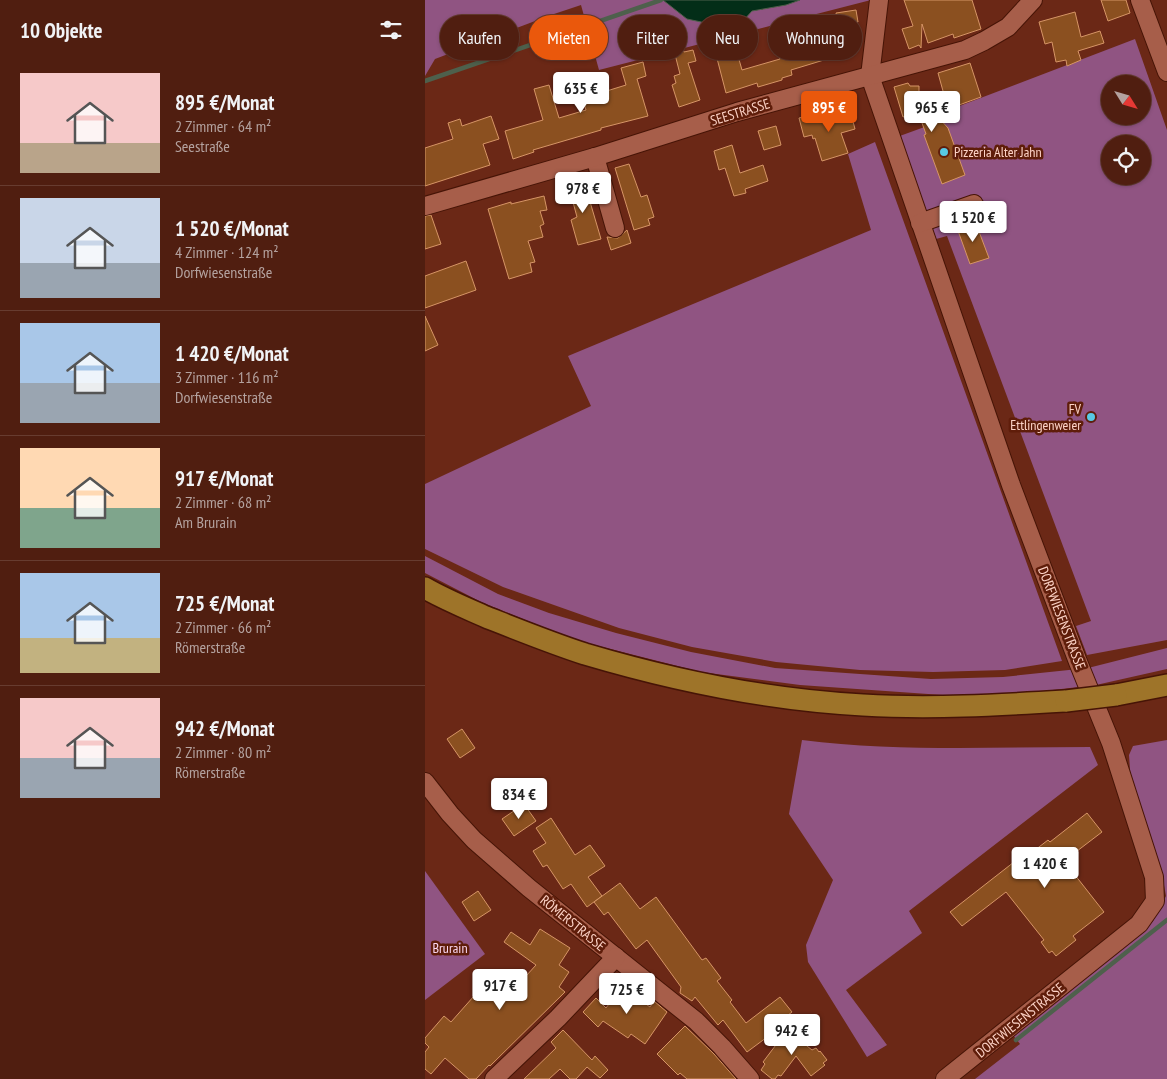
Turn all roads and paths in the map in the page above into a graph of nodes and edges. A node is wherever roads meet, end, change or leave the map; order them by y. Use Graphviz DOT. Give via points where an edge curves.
graph roads {
  1 [pos="879,0"];
  2 [pos="1033,0"];
  3 [pos="1140,0"];
  4 [pos="1167,72"];
  5 [pos="870,76"];
  6 [pos="595,157"];
  7 [pos="974,204"];
  8 [pos="425,206"];
  9 [pos="920,223"];
  10 [pos="615,228"];
  11 [pos="425,588"];
  12 [pos="1167,686"];
  13 [pos="425,782"];
  14 [pos="616,957"];
  15 [pos="494,1079"];
  16 [pos="750,1079"];
  17 [pos="945,1079"];
  1 -- 5 [label="street"];
  2 -- 5 [label="street, SEESTRASSE" via="1008,27 985,41 965,50"];
  3 -- 4 [label="street"];
  5 -- 6 [label="street, SEESTRASSE" via="737,112"];
  5 -- 9 [label="street, DORFWIESENSTRASSE"];
  6 -- 8 [label="street, SEESTRASSE"];
  6 -- 10 [label="street"];
  7 -- 9 [label="street"];
  9 -- 17 [label="street, DORFWIESENSTRASSE" via="1011,485 1111,743 1154,877 1155,893 1155,901 1139,924"];
  11 -- 12 [label="main road, bridge" via="538,638 651,673 786,698 862,705 968,707 1067,702"];
  13 -- 14 [label="street, RÖMERSTRASSE" via="473,840"];
  14 -- 15 [label="street"];
  14 -- 16 [label="street, RÖMERSTRASSE" via="696,1021"];
}
